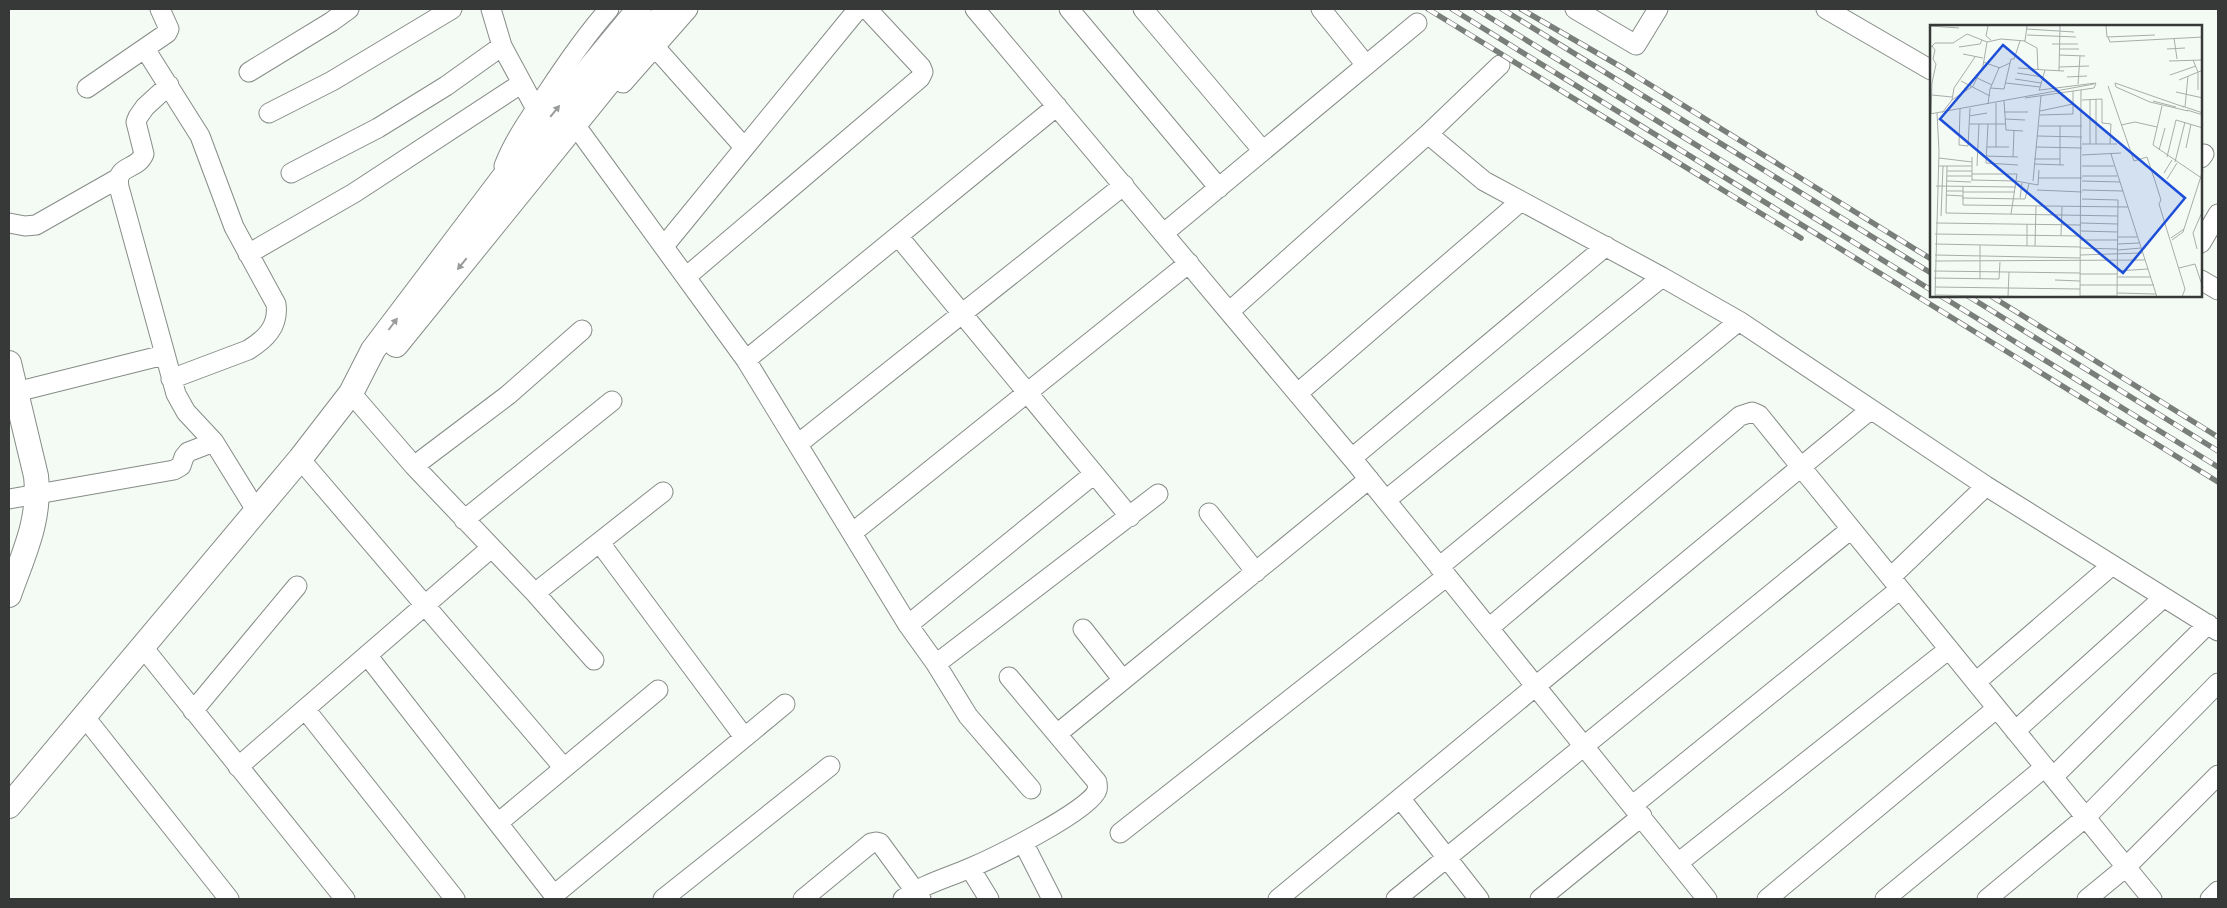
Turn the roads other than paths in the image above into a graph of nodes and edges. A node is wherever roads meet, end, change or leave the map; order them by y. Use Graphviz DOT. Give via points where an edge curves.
graph roads {
  1 [pos="160,9"];
  2 [pos="349,9"];
  3 [pos="452,9"];
  4 [pos="491,9"];
  5 [pos="609,9"];
  6 [pos="639,9"];
  7 [pos="668,9"];
  8 [pos="688,9"];
  9 [pos="858,9"];
  10 [pos="867,9"];
  11 [pos="975,9"];
  12 [pos="1069,9"];
  13 [pos="1143,9"];
  14 [pos="1321,9"];
  15 [pos="1575,9"];
  16 [pos="1658,9"];
  17 [pos="1826,9"];
  18 [pos="1417,23"];
  19 [pos="502,46"];
  20 [pos="654,46"];
  21 [pos="148,47"];
  22 [pos="1500,65"];
  23 [pos="1366,66"];
  24 [pos="1930,69"];
  25 [pos="249,72"];
  26 [pos="522,83"];
  27 [pos="169,85"];
  28 [pos="87,88"];
  29 [pos="1057,106"];
  30 [pos="536,109"];
  31 [pos="269,113"];
  32 [pos="581,134"];
  33 [pos="1428,134"];
  34 [pos="744,147"];
  35 [pos="1263,151"];
  36 [pos="291,173"];
  37 [pos="118,179"];
  38 [pos="1124,185"];
  39 [pos="497,186"];
  40 [pos="1219,188"];
  41 [pos="1521,201"];
  42 [pos="2218,214"];
  43 [pos="9,223"];
  44 [pos="1164,233"];
  45 [pos="898,236"];
  46 [pos="481,241"];
  47 [pos="2202,241"];
  48 [pos="664,246"];
  49 [pos="1606,246"];
  50 [pos="248,254"];
  51 [pos="1189,263"];
  52 [pos="686,277"];
  53 [pos="1662,277"];
  54 [pos="2202,281"];
  55 [pos="2218,290"];
  56 [pos="1230,311"];
  57 [pos="961,315"];
  58 [pos="1739,321"];
  59 [pos="582,330"];
  60 [pos="164,356"];
  61 [pos="746,360"];
  62 [pos="9,363"];
  63 [pos="171,379"];
  64 [pos="355,387"];
  65 [pos="16,392"];
  66 [pos="1026,393"];
  67 [pos="1298,394"];
  68 [pos="612,401"];
  69 [pos="1870,410"];
  70 [pos="214,442"];
  71 [pos="798,444"];
  72 [pos="1352,458"];
  73 [pos="300,459"];
  74 [pos="414,466"];
  75 [pos="1801,467"];
  76 [pos="1094,474"];
  77 [pos="1369,479"];
  78 [pos="1986,486"];
  79 [pos="664,492"];
  80 [pos="1158,494"];
  81 [pos="38,495"];
  82 [pos="9,499"];
  83 [pos="1386,500"];
  84 [pos="256,510"];
  85 [pos="1209,513"];
  86 [pos="1130,518"];
  87 [pos="464,520"];
  88 [pos="1851,529"];
  89 [pos="852,533"];
  90 [pos="600,543"];
  91 [pos="492,548"];
  92 [pos="2112,566"];
  93 [pos="1443,571"];
  94 [pos="1256,572"];
  95 [pos="1895,583"];
  96 [pos="297,586"];
  97 [pos="535,593"];
  98 [pos="9,595"];
  99 [pos="2163,598"];
  100 [pos="424,606"];
  101 [pos="908,625"];
  102 [pos="1489,628"];
  103 [pos="2213,628"];
  104 [pos="1083,629"];
  105 [pos="142,646"];
  106 [pos="1948,649"];
  107 [pos="367,655"];
  108 [pos="594,660"];
  109 [pos="936,664"];
  110 [pos="1009,677"];
  111 [pos="1123,680"];
  112 [pos="1976,682"];
  113 [pos="2218,683"];
  114 [pos="1536,686"];
  115 [pos="658,690"];
  116 [pos="785,704"];
  117 [pos="305,708"];
  118 [pos="1996,708"];
  119 [pos="193,711"];
  120 [pos="84,716"];
  121 [pos="2015,731"];
  122 [pos="1057,734"];
  123 [pos="744,738"];
  124 [pos="1584,747"];
  125 [pos="830,766"];
  126 [pos="238,767"];
  127 [pos="564,768"];
  128 [pos="2049,772"];
  129 [pos="2218,774"];
  130 [pos="1031,789"];
  131 [pos="1400,798"];
  132 [pos="9,806"];
  133 [pos="1638,811"];
  134 [pos="2086,817"];
  135 [pos="498,823"];
  136 [pos="1120,833"];
  137 [pos="1023,842"];
  138 [pos="1447,858"];
  139 [pos="1678,863"];
  140 [pos="2126,866"];
  141 [pos="970,868"];
  142 [pos="2218,891"];
  143 [pos="913,896"];
  144 [pos="555,897"];
  145 [pos="229,899"];
  146 [pos="345,899"];
  147 [pos="455,899"];
  148 [pos="663,899"];
  149 [pos="803,899"];
  150 [pos="989,899"];
  151 [pos="1052,899"];
  152 [pos="1278,899"];
  153 [pos="1396,899"];
  154 [pos="1479,899"];
  155 [pos="1540,899"];
  156 [pos="1705,899"];
  157 [pos="1767,899"];
  158 [pos="1885,899"];
  159 [pos="1988,899"];
  160 [pos="2087,899"];
  161 [pos="2152,899"];
  162 [pos="2210,899"];
  1 -- 21 [label="street" via="169,29"];
  2 -- 25 [label="street"];
  3 -- 31 [label="street" via="332,82"];
  4 -- 19 [label="street"];
  5 -- 30 [label="street"];
  39 -- 6 [label="street, one-way"];
  7 -- 46 [label="street"];
  8 -- 20 [label="street"];
  9 -- 34 [label="street"];
  10 -- 52 [label="street" via="918,62 923,72 920,78"];
  11 -- 29 [label="street"];
  12 -- 40 [label="street"];
  13 -- 35 [label="street"];
  14 -- 23 [label="street"];
  15 -- 16 [label="street" via="1636,44"];
  17 -- 24 [label="street"];
  18 -- 23 [label="street"];
  19 -- 26 [label="street"];
  19 -- 36 [label="street" via="378,128"];
  20 -- 32 [label="street"];
  20 -- 34 [label="street"];
  21 -- 27 [label="street"];
  21 -- 28 [label="street"];
  22 -- 33 [label="street"];
  23 -- 35 [label="street"];
  26 -- 30 [label="street"];
  26 -- 50 [label="street" via="354,193"];
  27 -- 37 [label="street" via="140,112 136,122 144,154"];
  27 -- 50 [label="street" via="200,136 224,203"];
  29 -- 38 [label="street"];
  29 -- 45 [label="street"];
  30 -- 39 [label="street" via="513,147"];
  32 -- 46 [label="street" via="515,214"];
  32 -- 48 [label="street"];
  33 -- 41 [label="street" via="1476,175"];
  33 -- 56 [label="street"];
  34 -- 48 [label="street"];
  35 -- 40 [label="street"];
  37 -- 43 [label="street" via="36,225"];
  37 -- 60 [label="street"];
  38 -- 44 [label="street"];
  38 -- 57 [label="street"];
  64 -- 39 [label="street, one-way" via="373,350"];
  40 -- 44 [label="street"];
  41 -- 49 [label="street"];
  41 -- 67 [label="street"];
  42 -- 47 [label="street"];
  44 -- 51 [label="street"];
  45 -- 57 [label="street"];
  45 -- 61 [label="street"];
  46 -- 64 [label="street, one-way" via="383,362"];
  48 -- 52 [label="street"];
  49 -- 53 [label="street"];
  49 -- 72 [label="street"];
  50 -- 63 [label="street" via="276,304 276,321 269,334 248,350"];
  51 -- 56 [label="street"];
  51 -- 66 [label="street"];
  52 -- 61 [label="street"];
  53 -- 58 [label="street"];
  53 -- 83 [label="street"];
  54 -- 55 [label="street"];
  56 -- 67 [label="street"];
  57 -- 66 [label="street"];
  57 -- 71 [label="street"];
  58 -- 69 [label="street"];
  58 -- 93 [label="street"];
  59 -- 74 [label="street" via="508,395"];
  60 -- 63 [label="street"];
  60 -- 65 [label="street"];
  61 -- 71 [label="street"];
  62 -- 65 [label="street"];
  63 -- 70 [label="street" via="180,403"];
  64 -- 73 [label="street"];
  64 -- 74 [label="street"];
  65 -- 81 [label="street"];
  66 -- 76 [label="street"];
  66 -- 89 [label="street"];
  67 -- 72 [label="street"];
  68 -- 87 [label="street"];
  69 -- 75 [label="street"];
  69 -- 78 [label="street"];
  70 -- 81 [label="street" via="188,452 181,466 174,470"];
  70 -- 84 [label="street"];
  71 -- 89 [label="street"];
  72 -- 77 [label="street"];
  73 -- 84 [label="street"];
  73 -- 100 [label="street"];
  74 -- 87 [label="street"];
  75 -- 88 [label="street"];
  75 -- 102 [label="street" via="1758,415 1746,413"];
  75 -- 114 [label="street"];
  76 -- 86 [label="street"];
  76 -- 101 [label="street"];
  77 -- 83 [label="street"];
  77 -- 94 [label="street"];
  78 -- 92 [label="street"];
  78 -- 95 [label="street"];
  79 -- 90 [label="street"];
  80 -- 86 [label="street"];
  81 -- 82 [label="street"];
  81 -- 98 [label="street" via="33,526"];
  83 -- 93 [label="street"];
  84 -- 105 [label="street"];
  85 -- 94 [label="street"];
  86 -- 109 [label="street"];
  87 -- 91 [label="street"];
  88 -- 95 [label="street"];
  88 -- 124 [label="street"];
  89 -- 101 [label="street"];
  90 -- 97 [label="street"];
  90 -- 123 [label="street"];
  91 -- 97 [label="street"];
  91 -- 100 [label="street"];
  92 -- 99 [label="street"];
  92 -- 112 [label="street"];
  93 -- 102 [label="street"];
  93 -- 136 [label="street"];
  94 -- 111 [label="street"];
  95 -- 106 [label="street"];
  95 -- 133 [label="street"];
  96 -- 119 [label="street"];
  97 -- 108 [label="street"];
  99 -- 103 [label="street"];
  99 -- 121 [label="street"];
  100 -- 107 [label="street"];
  100 -- 127 [label="street"];
  101 -- 109 [label="street"];
  102 -- 114 [label="street"];
  103 -- 128 [label="street"];
  104 -- 111 [label="street"];
  105 -- 119 [label="street"];
  105 -- 120 [label="street"];
  106 -- 112 [label="street"];
  106 -- 139 [label="street"];
  107 -- 117 [label="street"];
  107 -- 135 [label="street"];
  109 -- 130 [label="street" via="968,716"];
  110 -- 122 [label="street"];
  111 -- 122 [label="street"];
  112 -- 118 [label="street"];
  113 -- 134 [label="street"];
  114 -- 124 [label="street"];
  114 -- 131 [label="street"];
  115 -- 127 [label="street"];
  116 -- 123 [label="street"];
  117 -- 126 [label="street"];
  117 -- 147 [label="street"];
  118 -- 121 [label="street"];
  118 -- 157 [label="street"];
  119 -- 126 [label="street"];
  120 -- 132 [label="street"];
  120 -- 145 [label="street"];
  121 -- 128 [label="street"];
  122 -- 137 [label="street" via="1096,782 1098,789 1072,814"];
  123 -- 144 [label="street"];
  124 -- 133 [label="street"];
  124 -- 138 [label="street"];
  125 -- 148 [label="street"];
  126 -- 146 [label="street"];
  127 -- 135 [label="street"];
  128 -- 134 [label="street"];
  128 -- 158 [label="street"];
  129 -- 140 [label="street"];
  131 -- 138 [label="street"];
  131 -- 152 [label="street"];
  133 -- 139 [label="street"];
  133 -- 155 [label="street"];
  134 -- 140 [label="street"];
  134 -- 159 [label="street"];
  135 -- 144 [label="street"];
  137 -- 141 [label="street"];
  137 -- 151 [label="street"];
  138 -- 153 [label="street"];
  138 -- 154 [label="street"];
  139 -- 156 [label="street"];
  140 -- 160 [label="street"];
  140 -- 161 [label="street"];
  141 -- 143 [label="street"];
  141 -- 150 [label="street"];
  142 -- 162 [label="street"];
  143 -- 149 [label="street" via="880,843 876,842"];
}
